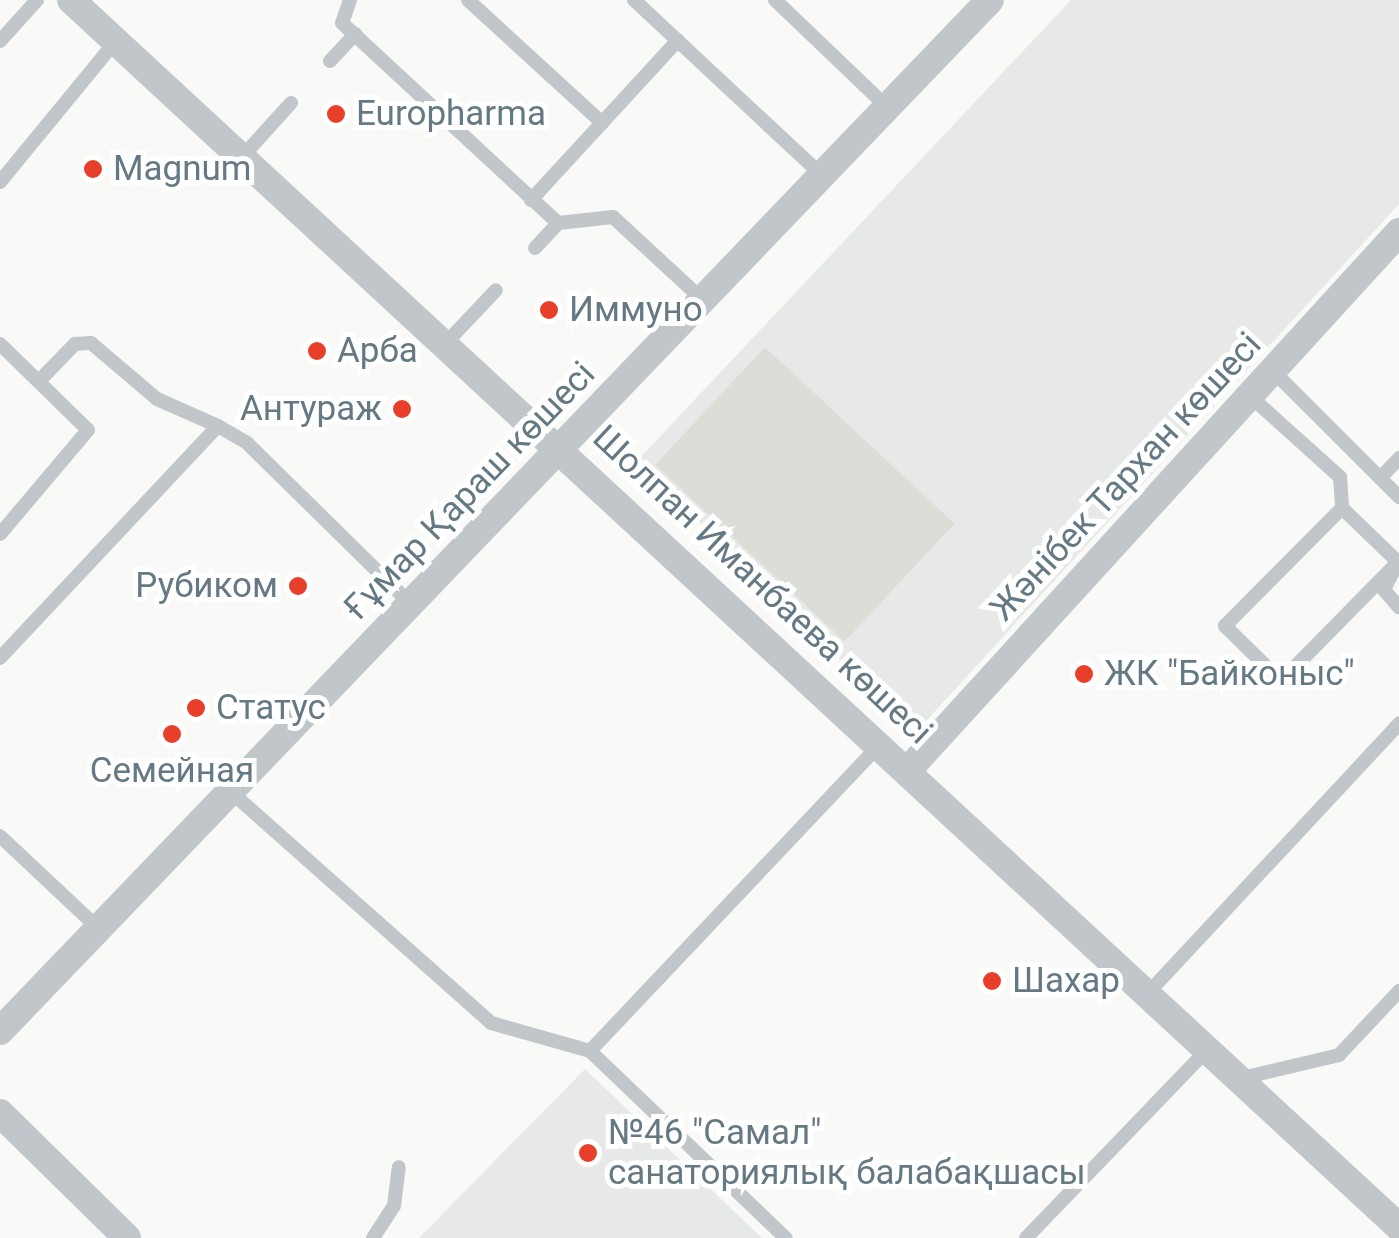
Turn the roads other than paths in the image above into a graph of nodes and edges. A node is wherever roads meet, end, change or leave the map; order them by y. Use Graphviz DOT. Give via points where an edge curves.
graph roads {
  1 [pos="37,0"];
  2 [pos="72,0"];
  3 [pos="350,0"];
  4 [pos="468,0"];
  5 [pos="634,0"];
  6 [pos="775,0"];
  7 [pos="990,0"];
  8 [pos="354,34"];
  9 [pos="678,40"];
  10 [pos="116,41"];
  11 [pos="0,42"];
  12 [pos="330,62"];
  13 [pos="291,104"];
  14 [pos="888,108"];
  15 [pos="602,122"];
  16 [pos="242,156"];
  17 [pos="823,176"];
  18 [pos="0,182"];
  19 [pos="531,200"];
  20 [pos="558,223"];
  21 [pos="1399,232"];
  22 [pos="535,248"];
  23 [pos="496,290"];
  24 [pos="704,301"];
  25 [pos="0,344"];
  26 [pos="445,344"];
  27 [pos="1274,372"];
  28 [pos="39,381"];
  29 [pos="1251,397"];
  30 [pos="218,426"];
  31 [pos="561,451"];
  32 [pos="1399,458"];
  33 [pos="1380,478"];
  34 [pos="1399,497"];
  35 [pos="1342,508"];
  36 [pos="0,534"];
  37 [pos="1398,562"];
  38 [pos="412,605"];
  39 [pos="1399,607"];
  40 [pos="0,658"];
  41 [pos="1399,724"];
  42 [pos="880,744"];
  43 [pos="908,770"];
  44 [pos="231,792"];
  45 [pos="0,836"];
  46 [pos="101,930"];
  47 [pos="1399,991"];
  48 [pos="1149,992"];
  49 [pos="0,1031"];
  50 [pos="1210,1048"];
  51 [pos="590,1051"];
  52 [pos="1242,1078"];
  53 [pos="0,1113"];
  54 [pos="399,1167"];
  55 [pos="1399,1227"];
  56 [pos="127,1238"];
  57 [pos="373,1238"];
  58 [pos="786,1238"];
  59 [pos="1026,1238"];
  1 -- 11 [label="lane"];
  2 -- 10 [label="street, Шолпан Иманбаева көшесі"];
  3 -- 8 [label="lane" via="340,15"];
  4 -- 15 [label="lane"];
  5 -- 9 [label="lane"];
  6 -- 14 [label="lane"];
  7 -- 14 [label="street, Ғұмар Қараш көшесі"];
  8 -- 12 [label="lane"];
  8 -- 19 [label="lane"];
  9 -- 15 [label="lane"];
  9 -- 17 [label="lane"];
  10 -- 16 [label="street, Шолпан Иманбаева көшесі"];
  10 -- 18 [label="lane"];
  13 -- 16 [label="lane"];
  14 -- 17 [label="street, Ғұмар Қараш көшесі"];
  15 -- 19 [label="lane"];
  16 -- 26 [label="street, Шолпан Иманбаева көшесі"];
  17 -- 24 [label="street, Ғұмар Қараш көшесі"];
  19 -- 20 [label="lane"];
  20 -- 22 [label="lane"];
  20 -- 24 [label="lane" via="613,217"];
  21 -- 27 [label="street, Жәнібек Тархан көшесі"];
  23 -- 26 [label="lane"];
  24 -- 31 [label="street, Ғұмар Қараш көшесі"];
  25 -- 28 [label="lane"];
  26 -- 31 [label="street, Шолпан Иманбаева көшесі"];
  27 -- 29 [label="street, Жәнібек Тархан көшесі"];
  27 -- 33 [label="lane"];
  28 -- 30 [label="lane" via="75,344 91,342 157,400"];
  28 -- 36 [label="lane" via="88,430"];
  29 -- 35 [label="lane" via="1340,477"];
  29 -- 43 [label="street, Жәнібек Тархан көшесі"];
  30 -- 38 [label="lane" via="247,443"];
  30 -- 40 [label="lane"];
  31 -- 38 [label="street, Ғұмар Қараш көшесі"];
  31 -- 42 [label="street, Шолпан Иманбаева көшесі"];
  32 -- 33 [label="lane"];
  33 -- 34 [label="lane"];
  35 -- 37 [label="lane"];
  35 -- 37 [label="lane" via="1226,626 1281,681"];
  37 -- 39 [label="lane" via="1384,590"];
  38 -- 44 [label="street, Ғұмар Қараш көшесі"];
  41 -- 48 [label="lane"];
  42 -- 43 [label="street, Шолпан Иманбаева көшесі"];
  42 -- 51 [label="lane"];
  43 -- 48 [label="street, Шолпан Иманбаева көшесі"];
  44 -- 46 [label="street, Ғұмар Қараш көшесі"];
  44 -- 51 [label="lane" via="492,1023"];
  45 -- 46 [label="lane"];
  46 -- 49 [label="street, Ғұмар Қараш көшесі"];
  47 -- 52 [label="lane" via="1339,1054"];
  48 -- 50 [label="street, Шолпан Иманбаева көшесі"];
  50 -- 52 [label="street, Шолпан Иманбаева көшесі"];
  50 -- 59 [label="lane"];
  51 -- 58 [label="lane"];
  52 -- 55 [label="street, Шолпан Иманбаева көшесі"];
  53 -- 56 [label="street"];
  54 -- 57 [label="lane" via="394,1206"];
}
